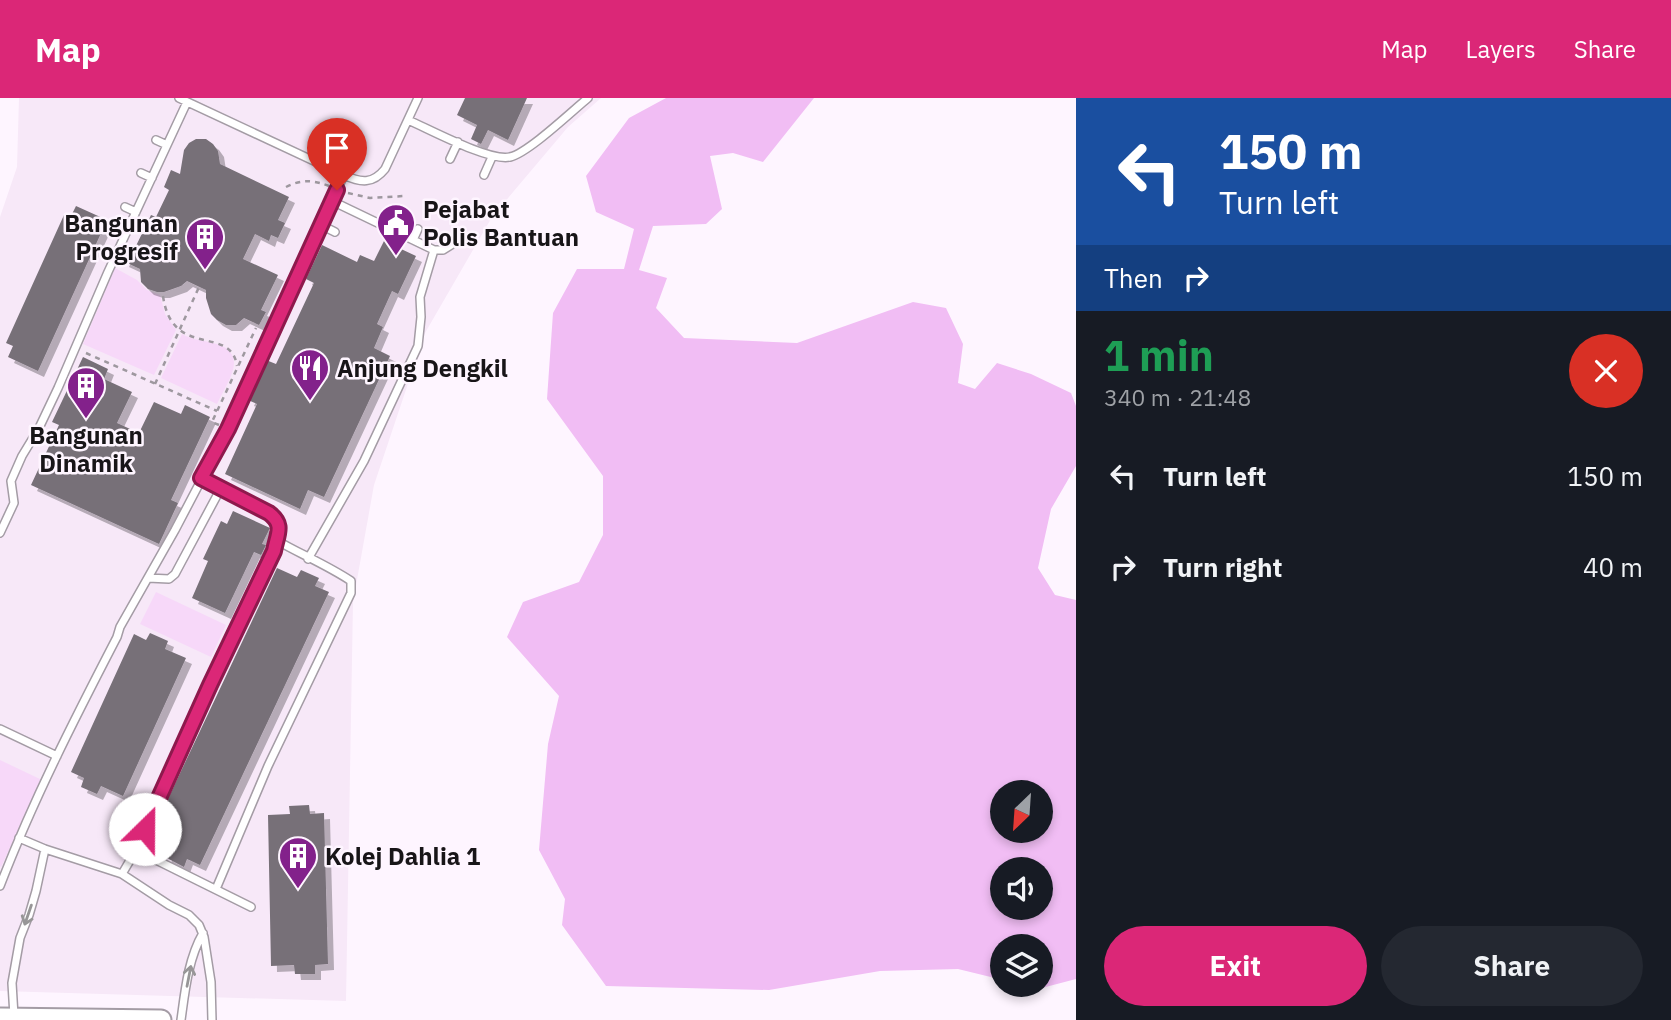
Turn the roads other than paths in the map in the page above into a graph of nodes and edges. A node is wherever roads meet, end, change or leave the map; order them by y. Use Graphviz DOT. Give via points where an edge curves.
graph roads {
  1 [pos="418,98"];
  2 [pos="588,98"];
  3 [pos="183,100"];
  4 [pos="408,120"];
  5 [pos="156,140"];
  6 [pos="458,142"];
  7 [pos="167,145"];
  8 [pos="492,157"];
  9 [pos="450,159"];
  10 [pos="141,173"];
  11 [pos="344,175"];
  12 [pos="484,175"];
  13 [pos="152,178"];
  14 [pos="332,201"];
  15 [pos="125,207"];
  16 [pos="136,212"];
  17 [pos="321,225"];
  18 [pos="382,225"];
  19 [pos="418,229"];
  20 [pos="335,232"];
  21 [pos="377,235"];
  22 [pos="413,240"];
  23 [pos="451,244"];
  24 [pos="434,250"];
  25 [pos="201,478"];
  26 [pos="221,488"];
  27 [pos="0,533"];
  28 [pos="276,540"];
  29 [pos="308,558"];
  30 [pos="148,578"];
  31 [pos="0,729"];
  32 [pos="57,756"];
  33 [pos="19,838"];
  34 [pos="45,849"];
  35 [pos="136,850"];
  36 [pos="122,874"];
  37 [pos="0,886"];
  38 [pos="216,889"];
  39 [pos="251,907"];
  40 [pos="203,933"];
  41 [pos="10,1019"];
  42 [pos="161,1020"];
  43 [pos="181,1020"];
  44 [pos="212,1020"];
  1 -- 4 [label="lane"];
  2 -- 8 [label="lane" via="525,150 509,158"];
  3 -- 7 [label="lane"];
  3 -- 11 [label="lane"];
  4 -- 6 [label="lane"];
  4 -- 11 [label="lane" via="378,177 368,181"];
  5 -- 7 [label="lane"];
  6 -- 8 [label="lane"];
  6 -- 9 [label="lane"];
  7 -- 13 [label="lane"];
  8 -- 12 [label="lane"];
  10 -- 13 [label="lane"];
  11 -- 14 [label="lane"];
  13 -- 16 [label="lane"];
  14 -- 17 [label="lane"];
  14 -- 18 [label="lane"];
  15 -- 16 [label="lane"];
  16 -- 27 [label="lane" via="49,408 11,481 14,503"];
  17 -- 20 [label="lane"];
  17 -- 25 [label="lane"];
  18 -- 21 [label="lane"];
  18 -- 22 [label="lane"];
  19 -- 22 [label="lane"];
  22 -- 24 [label="lane"];
  23 -- 24 [label="lane"];
  24 -- 29 [label="lane" via="420,297 418,346 364,461"];
  25 -- 26 [label="lane"];
  25 -- 30 [label="lane"];
  26 -- 28 [label="lane" via="276,519 280,528"];
  26 -- 30 [label="lane" via="175,574 169,579"];
  28 -- 29 [label="lane"];
  28 -- 35 [label="lane"];
  29 -- 38 [label="lane" via="351,581 351,593 268,766"];
  30 -- 32 [label="lane"];
  31 -- 32 [label="lane"];
  32 -- 33 [label="lane"];
  33 -- 34 [label="lane"];
  33 -- 37 [label="lane"];
  34 -- 36 [label="lane"];
  34 -- 41 [label="lane, one-way" via="20,938"];
  35 -- 36 [label="lane"];
  35 -- 38 [label="lane"];
  36 -- 40 [label="lane" via="189,915"];
  38 -- 39 [label="lane"];
  43 -- 40 [label="lane, one-way" via="196,944"];
  40 -- 44 [label="lane"];
  41 -- 42 [label="street"];
}
